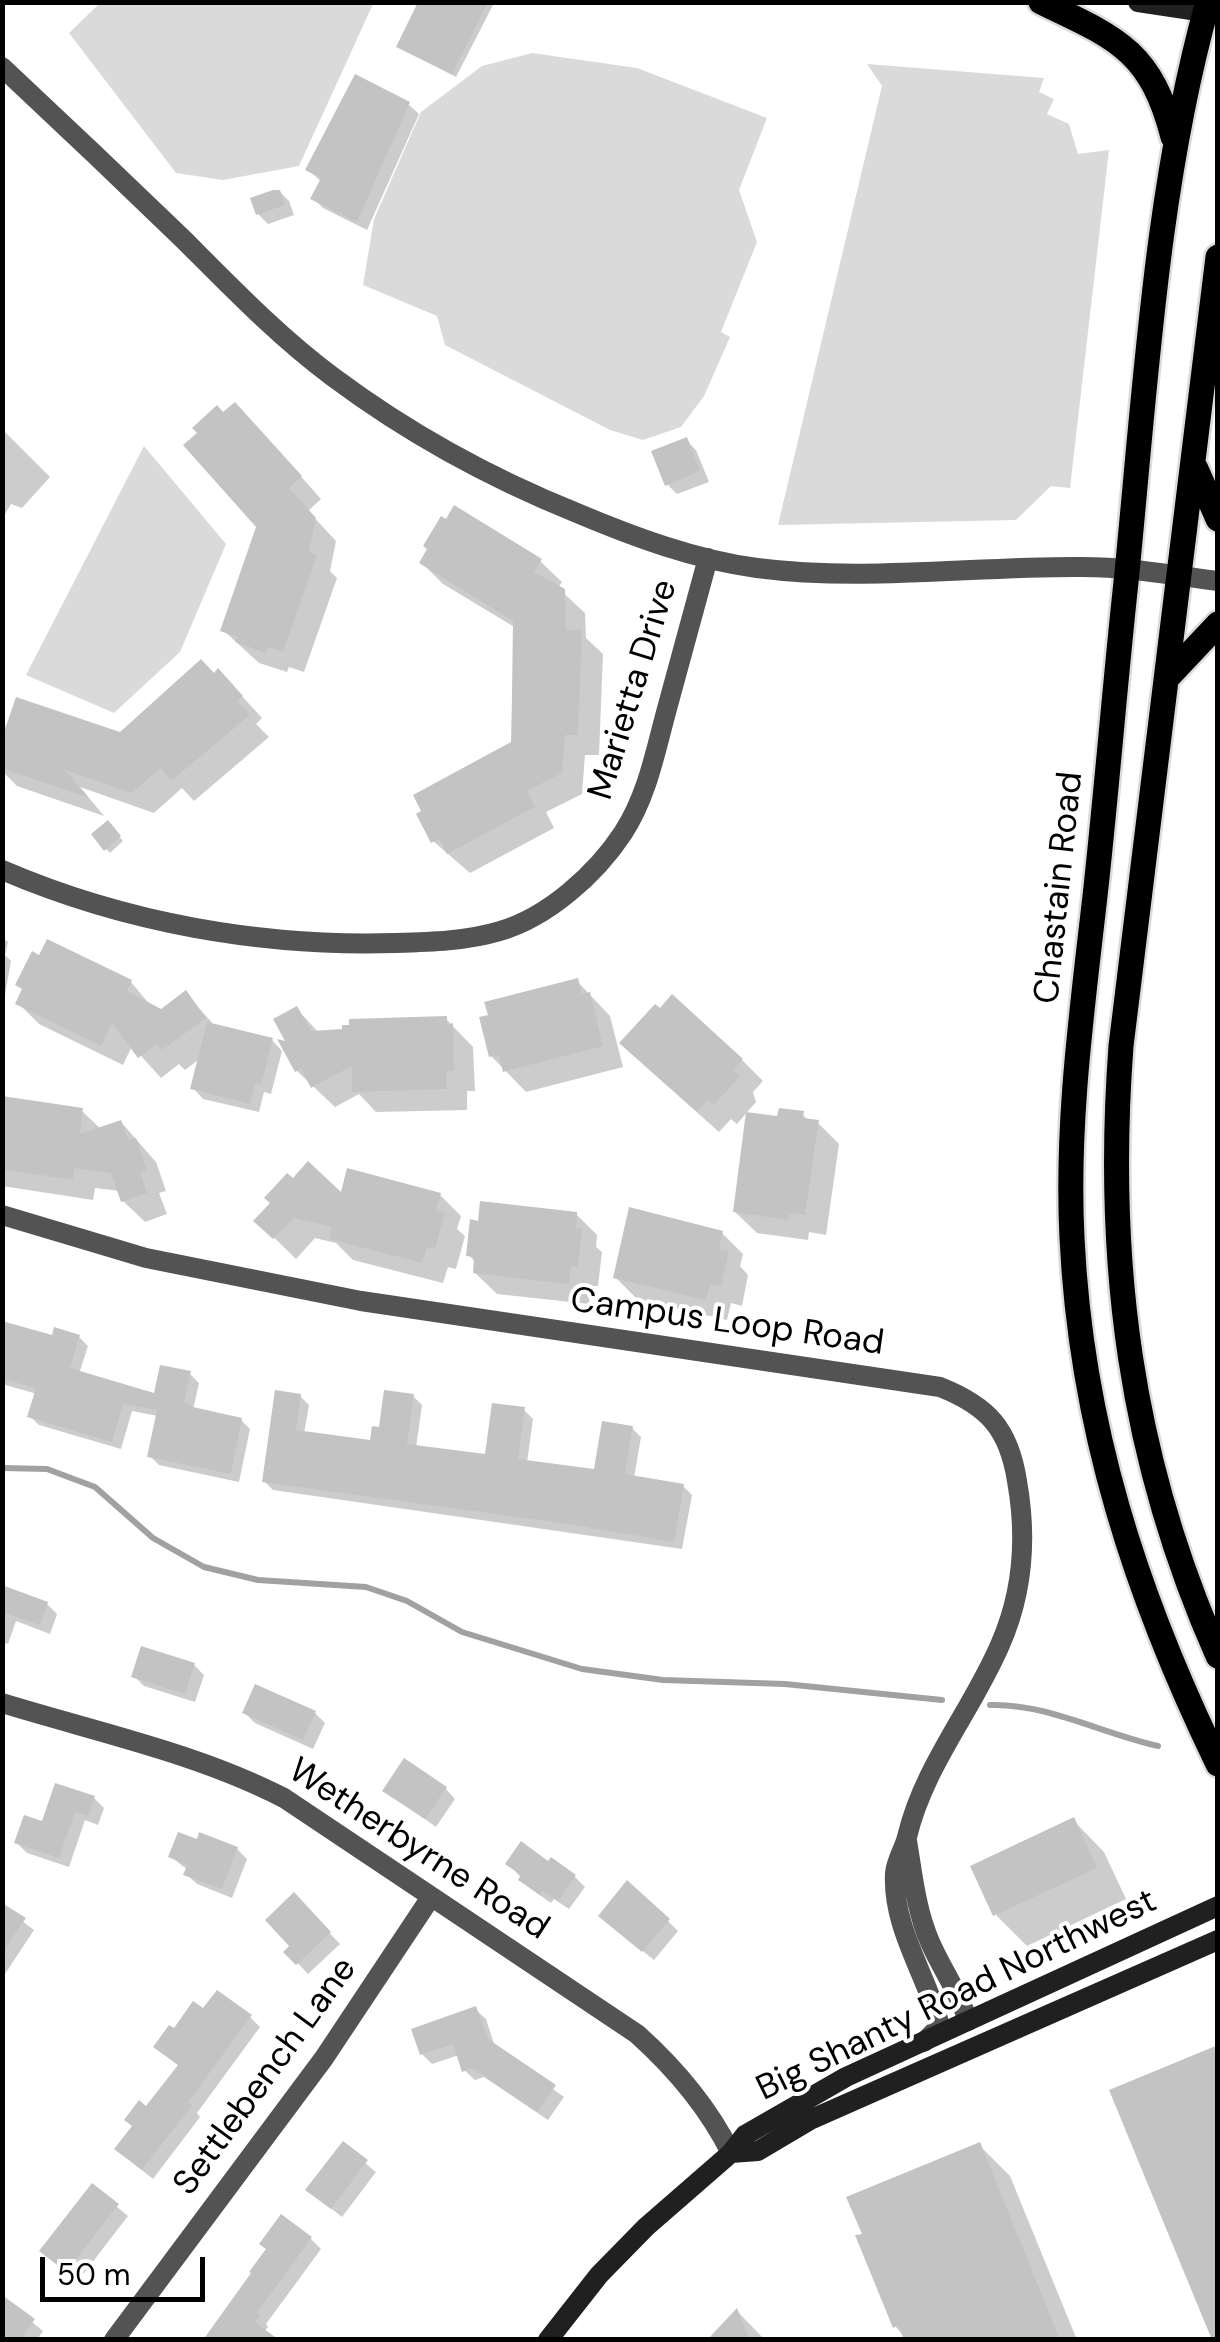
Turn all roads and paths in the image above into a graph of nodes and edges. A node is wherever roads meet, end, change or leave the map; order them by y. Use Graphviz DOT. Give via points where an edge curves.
graph roads {
  1 [pos="1041,2"];
  2 [pos="1138,2"];
  3 [pos="1210,9"];
  4 [pos="2,67"];
  5 [pos="1176,147"];
  6 [pos="1218,257"];
  7 [pos="1194,462"];
  8 [pos="1218,519"];
  9 [pos="708,558"];
  10 [pos="1127,569"];
  11 [pos="1178,576"];
  12 [pos="1218,581"];
  13 [pos="1218,624"];
  14 [pos="1168,677"];
  15 [pos="2,870"];
  16 [pos="2,1215"];
  17 [pos="1218,1656"];
  18 [pos="2,1703"];
  19 [pos="1218,1764"];
  20 [pos="907,1839"];
  21 [pos="431,1897"];
  22 [pos="1218,1906"];
  23 [pos="1218,1940"];
  24 [pos="968,2021"];
  25 [pos="922,2044"];
  26 [pos="840,2106"];
  27 [pos="732,2153"];
  28 [pos="114,2340"];
  29 [pos="548,2340"];
  1 -- 5 [label="main road" via="1096,28 1137,58 1161,98"];
  2 -- 3 [label="street"];
  3 -- 5 [label="main road, Chastain Road"];
  4 -- 9 [label="street" via="258,312 363,399 522,489"];
  5 -- 10 [label="main road, Chastain Road"];
  6 -- 7 [label="main road"];
  7 -- 8 [label="main road"];
  7 -- 11 [label="main road"];
  9 -- 10 [label="street" via="806,572"];
  9 -- 15 [label="street, Marietta Drive" via="646,782 624,832 576,886 503,931 410,942 259,940 152,918"];
  10 -- 11 [label="street"];
  10 -- 19 [label="main road, Chastain Road" via="1072,1127 1074,1270 1090,1398 1116,1509 1155,1624"];
  11 -- 12 [label="street"];
  11 -- 14 [label="main road"];
  13 -- 14 [label="main road"];
  14 -- 17 [label="main road" via="1121,1046 1116,1237 1144,1442 1172,1539"];
  16 -- 20 [label="street, Campus Loop Road" via="146,1258 361,1301 940,1387 976,1404 1003,1434 1014,1463 1022,1506 1020,1578 1000,1646 930,1771"];
  18 -- 21 [label="street, Wetherbyrne Road" via="255,1783"];
  20 -- 24 [label="street, Campus Loop Road" via="918,1907"];
  20 -- 25 [label="street, Campus Loop Road" via="895,1870 898,1912 940,2026"];
  21 -- 27 [label="street, Wetherbyrne Road" via="637,2034 686,2084"];
  21 -- 28 [label="street, Settlebench Lane" via="324,2058"];
  22 -- 24 [label="street, Big Shanty Road Northwest"];
  23 -- 26 [label="street, Big Shanty Road Northwest"];
  24 -- 25 [label="street, Big Shanty Road Northwest"];
  24 -- 26 [label="street" via="956,2044 860,2088"];
  25 -- 27 [label="street, Big Shanty Road Northwest" via="810,2096 745,2135"];
  26 -- 27 [label="street, Big Shanty Road Northwest" via="758,2151"];
  27 -- 29 [label="street, Big Shanty Road Northwest" via="646,2227"];
}
